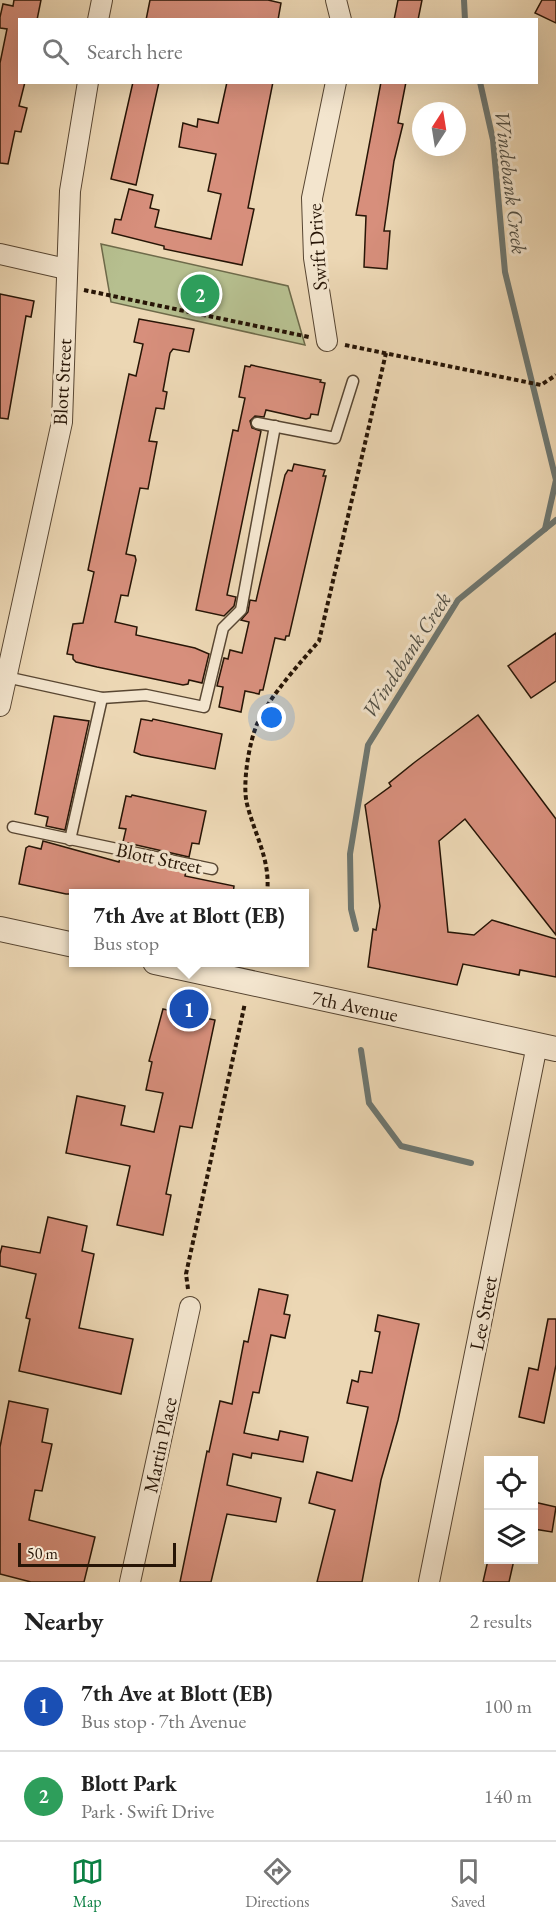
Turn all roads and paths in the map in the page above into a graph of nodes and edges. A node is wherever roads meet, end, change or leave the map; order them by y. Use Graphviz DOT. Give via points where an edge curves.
graph roads {
  1 [pos="102,0"];
  2 [pos="336,0"];
  3 [pos="99,18"];
  4 [pos="340,18"];
  5 [pos="88,84"];
  6 [pos="336,84"];
  7 [pos="0,254"];
  8 [pos="66,277"];
  9 [pos="327,341"];
  10 [pos="386,353"];
  11 [pos="556,375"];
  12 [pos="353,381"];
  13 [pos="257,423"];
  14 [pos="275,426"];
  15 [pos="6,677"];
  16 [pos="102,698"];
  17 [pos="0,706"];
  18 [pos="13,827"];
  19 [pos="70,840"];
  20 [pos="212,869"];
  21 [pos="267,889"];
  22 [pos="0,929"];
  23 [pos="69,944"];
  24 [pos="173,967"];
  25 [pos="248,983"];
  26 [pos="546,1047"];
  27 [pos="190,1307"];
  28 [pos="130,1582"];
  29 [pos="429,1582"];
  1 -- 3 [label="street"];
  2 -- 4 [label="street"];
  5 -- 8 [label="street, Blott Street" via="70,191"];
  6 -- 9 [label="street, Swift Drive" via="312,198 314,258"];
  7 -- 8 [label="street"];
  8 -- 9 [label="path"];
  8 -- 15 [label="street, Blott Street" via="62,422"];
  9 -- 10 [label="path"];
  10 -- 11 [label="path" via="541,385"];
  10 -- 21 [label="path" via="319,641 257,723 246,769 246,802 269,873"];
  12 -- 14 [label="lane" via="336,438"];
  13 -- 14 [label="lane"];
  14 -- 16 [label="lane" via="241,610 223,628 204,707 146,695"];
  15 -- 16 [label="lane"];
  15 -- 17 [label="street, Blott Street"];
  16 -- 19 [label="lane"];
  18 -- 19 [label="lane, Blott Street"];
  19 -- 20 [label="lane, Blott Street"];
  22 -- 23 [label="street"];
  24 -- 25 [label="street, 7th Avenue"];
  25 -- 26 [label="street, 7th Avenue"];
  25 -- 27 [label="path" via="186,1274"];
  26 -- 29 [label="street, Lee Street"];
  27 -- 28 [label="street, Martin Place"];
}
